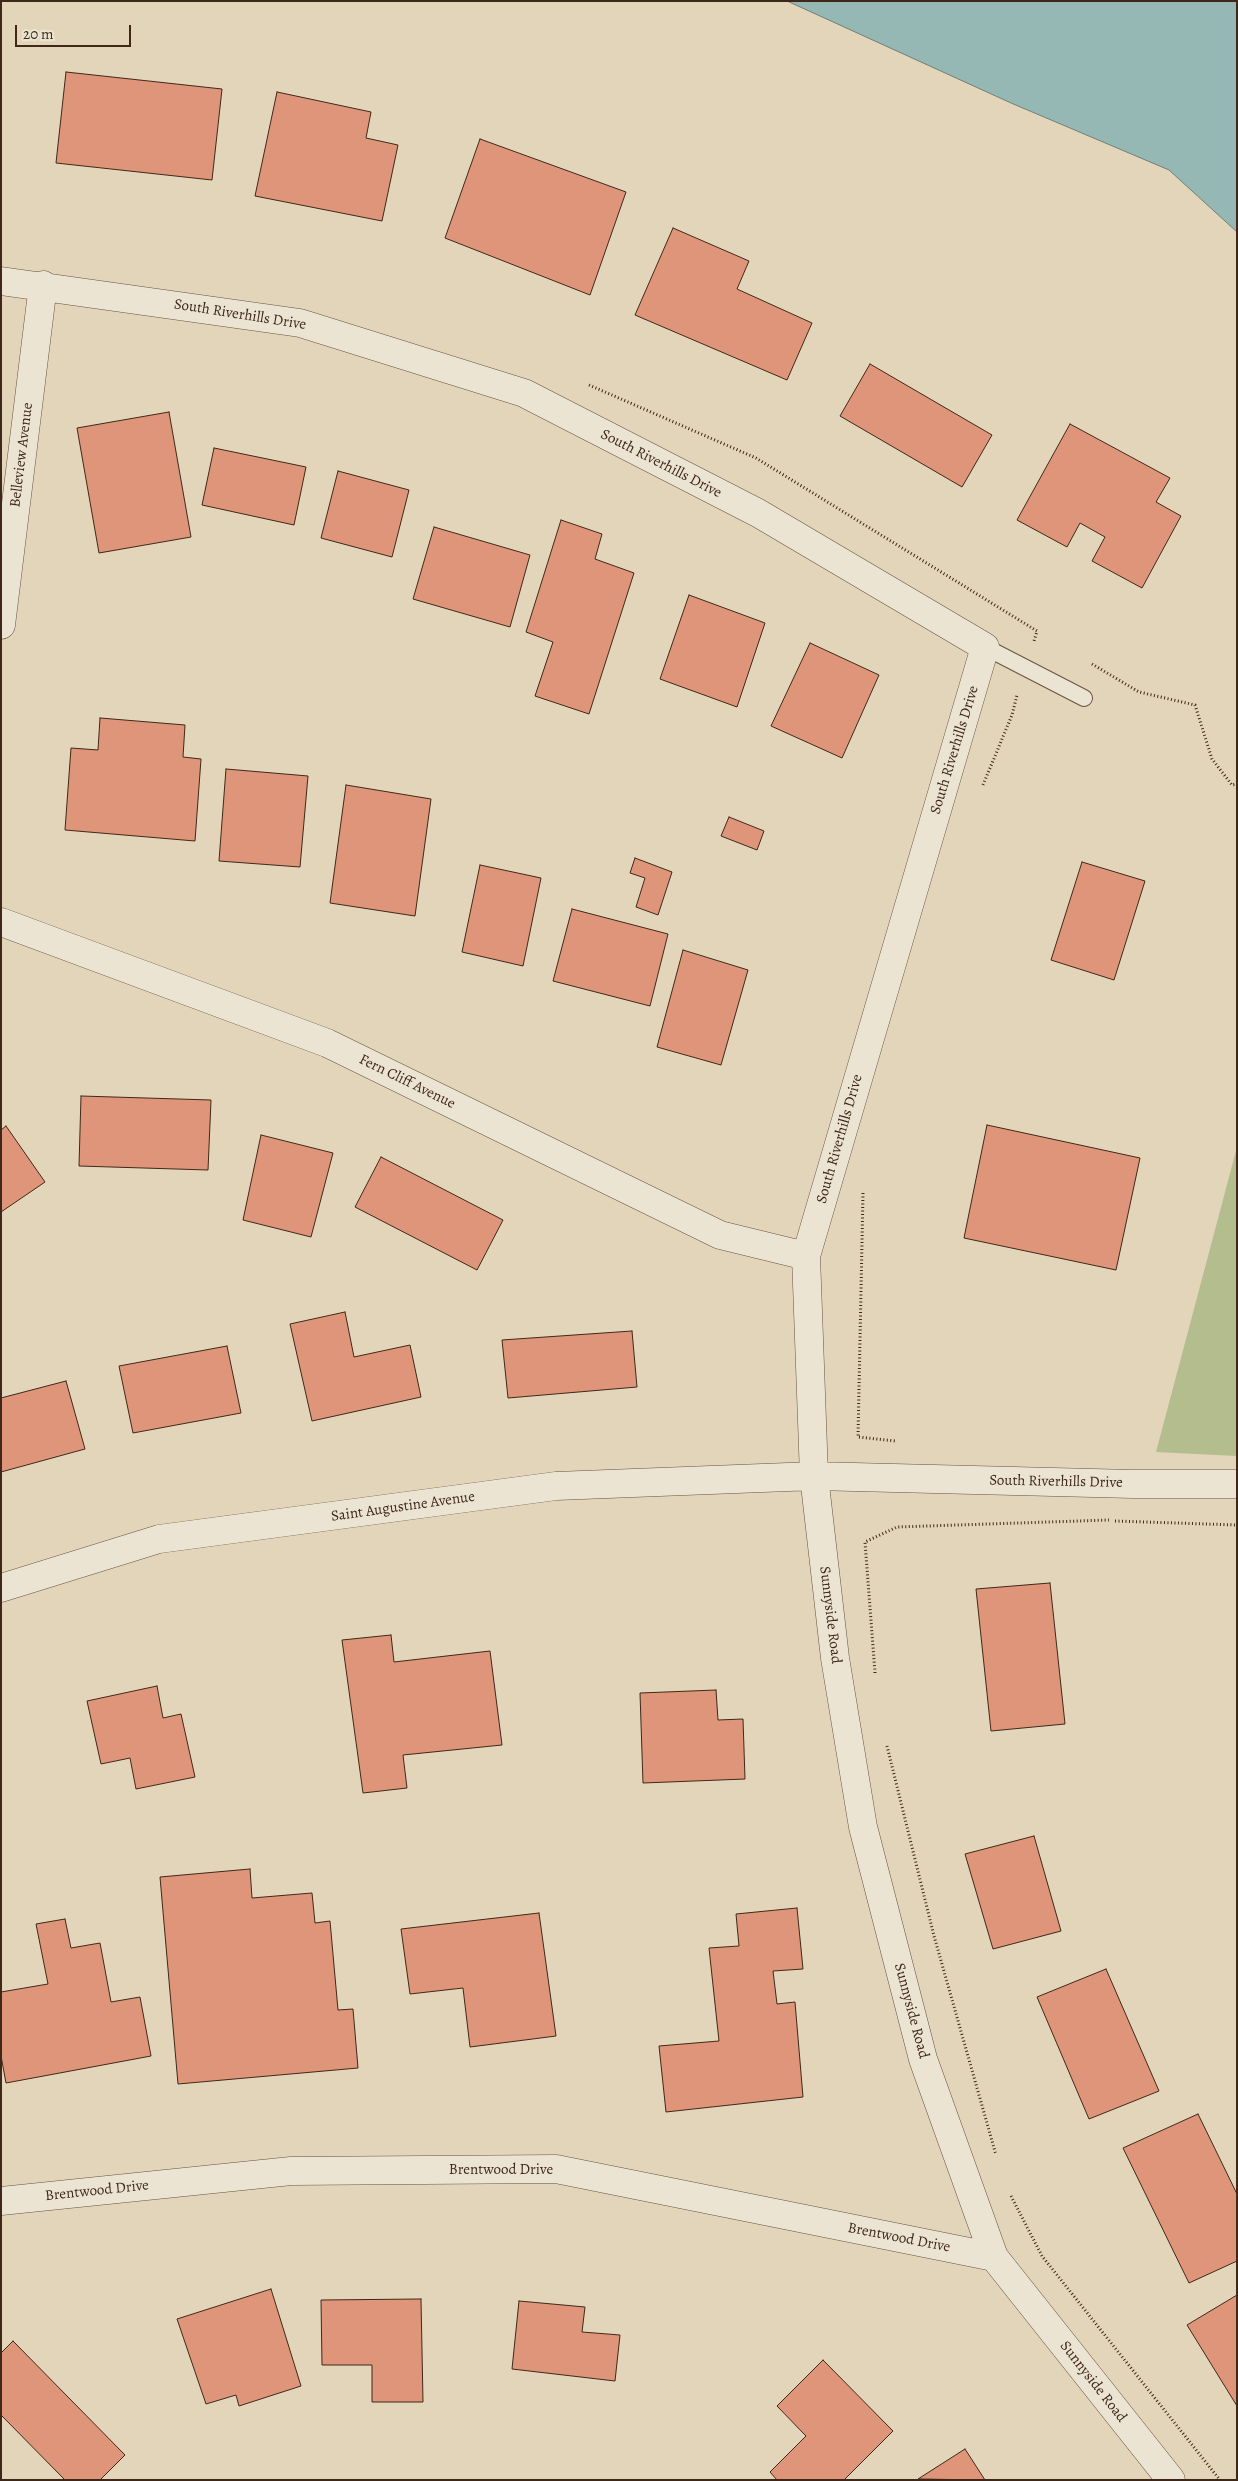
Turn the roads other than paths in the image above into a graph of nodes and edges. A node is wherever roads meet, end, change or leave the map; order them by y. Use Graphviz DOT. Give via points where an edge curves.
graph roads {
  1 [pos="1,281"];
  2 [pos="44,285"];
  3 [pos="1,625"];
  4 [pos="985,647"];
  5 [pos="1084,698"];
  6 [pos="1,922"];
  7 [pos="806,1256"];
  8 [pos="814,1476"];
  9 [pos="1237,1484"];
  10 [pos="1,1588"];
  11 [pos="1,2201"];
  12 [pos="994,2257"];
  13 [pos="1171,2480"];
  1 -- 2 [label="street, South Riverhills Drive"];
  2 -- 3 [label="street, Belleview Avenue"];
  2 -- 4 [label="street, South Riverhills Drive" via="300,323 524,393 758,513"];
  4 -- 5 [label="lane"];
  4 -- 7 [label="street, South Riverhills Drive"];
  6 -- 7 [label="street, Fern Cliff Avenue" via="328,1044 720,1235"];
  7 -- 8 [label="street, South Riverhills Drive"];
  8 -- 9 [label="street, South Riverhills Drive"];
  8 -- 10 [label="street, Saint Augustine Avenue" via="556,1486 159,1539"];
  8 -- 12 [label="street, Sunnyside Road" via="835,1658 863,1827 923,2059"];
  11 -- 12 [label="street, Brentwood Drive" via="291,2171 556,2169"];
  12 -- 13 [label="street, Sunnyside Road"];
}
